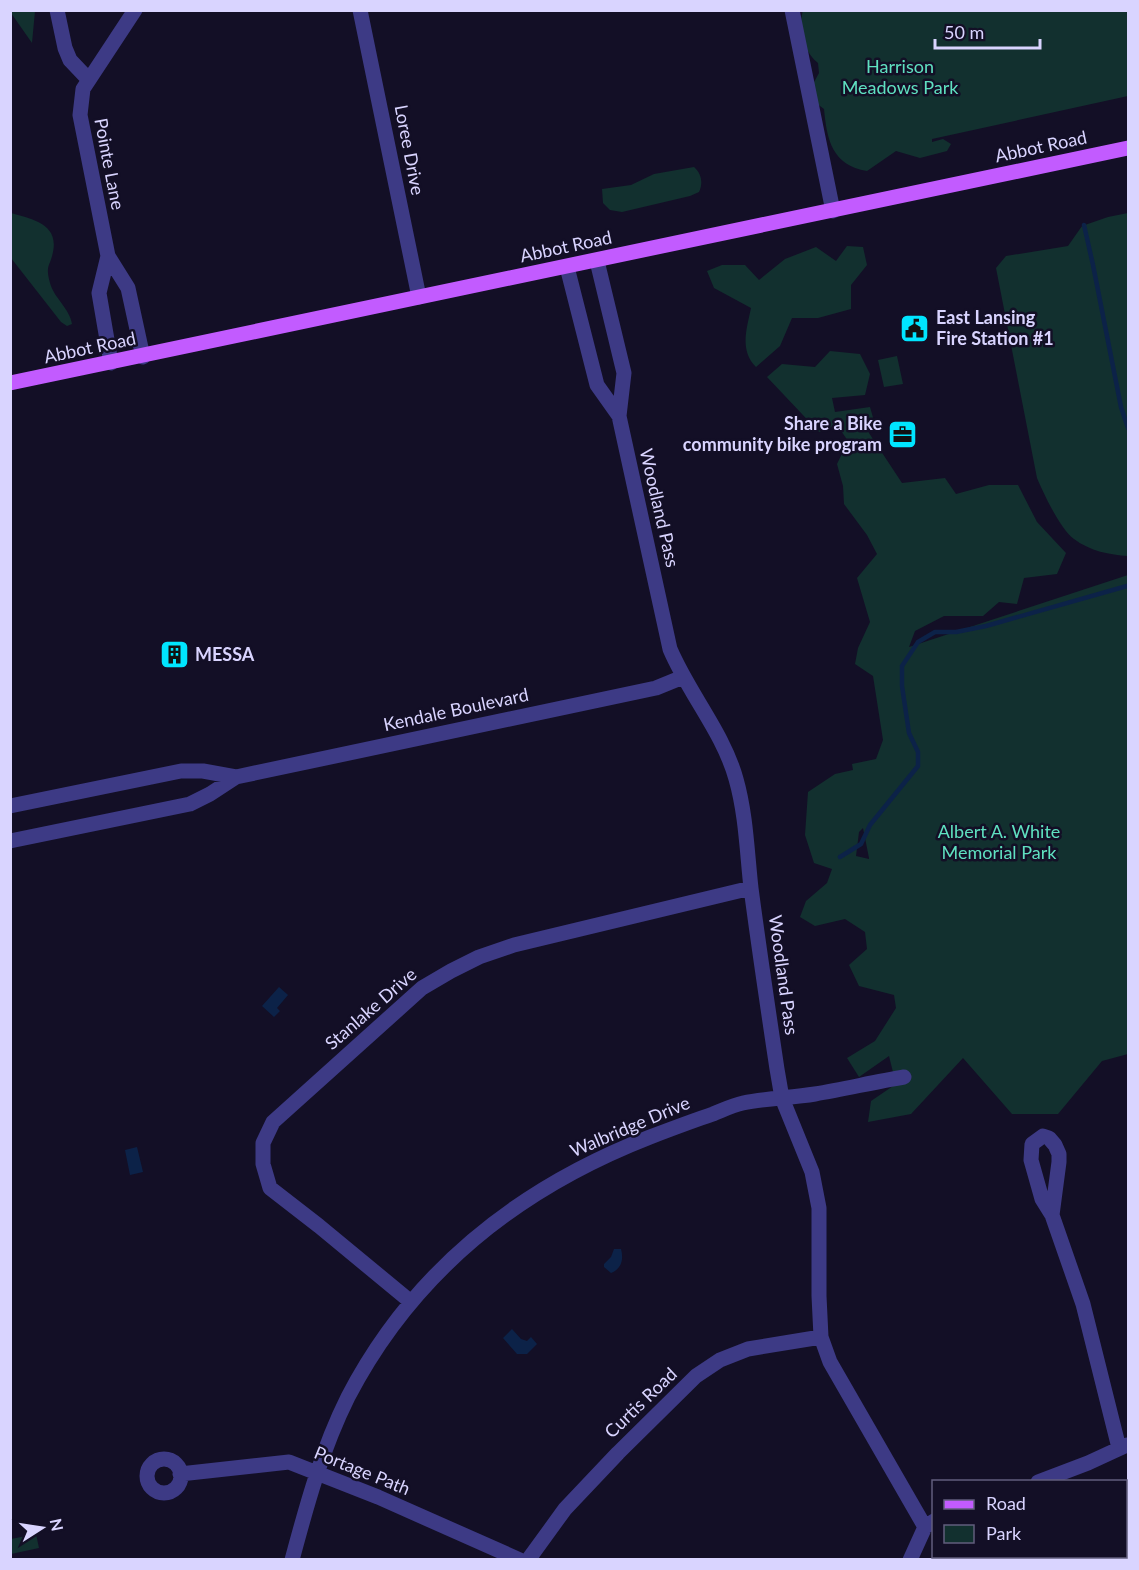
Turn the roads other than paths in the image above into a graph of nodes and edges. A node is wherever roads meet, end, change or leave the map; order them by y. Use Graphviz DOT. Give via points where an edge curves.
graph roads {
  1 [pos="57,10"];
  2 [pos="135,10"];
  3 [pos="360,10"];
  4 [pos="792,10"];
  5 [pos="89,80"];
  6 [pos="1128,148"];
  7 [pos="833,211"];
  8 [pos="108,256"];
  9 [pos="597,261"];
  10 [pos="567,267"];
  11 [pos="419,297"];
  12 [pos="143,357"];
  13 [pos="111,363"];
  14 [pos="10,383"];
  15 [pos="619,416"];
  16 [pos="683,677"];
  17 [pos="236,777"];
  18 [pos="10,806"];
  19 [pos="10,841"];
  20 [pos="751,888"];
  21 [pos="904,1077"];
  22 [pos="782,1098"];
  23 [pos="1052,1215"];
  24 [pos="411,1302"];
  25 [pos="821,1337"];
  26 [pos="1124,1447"];
  27 [pos="316,1473"];
  28 [pos="180,1474"];
  29 [pos="1043,1480"];
  30 [pos="929,1524"];
  31 [pos="292,1560"];
  32 [pos="520,1560"];
  33 [pos="528,1560"];
  34 [pos="910,1560"];
  1 -- 5 [label="street" via="70,60"];
  2 -- 5 [label="street, Pointe Lane"];
  3 -- 11 [label="street, Loree Drive"];
  4 -- 7 [label="street"];
  5 -- 8 [label="street, Pointe Lane" via="81,96 80,115"];
  6 -- 7 [label="main road, Abbot Road"];
  7 -- 9 [label="main road, Abbot Road"];
  8 -- 12 [label="street" via="128,288"];
  8 -- 13 [label="street" via="99,292"];
  9 -- 10 [label="main road, Abbot Road"];
  9 -- 15 [label="street, Woodland Pass" via="624,373"];
  10 -- 11 [label="main road, Abbot Road"];
  10 -- 15 [label="street, Woodland Pass" via="597,386"];
  11 -- 12 [label="main road, Abbot Road"];
  12 -- 13 [label="main road, Abbot Road"];
  13 -- 14 [label="main road, Abbot Road"];
  15 -- 16 [label="street, Woodland Pass" via="670,649"];
  16 -- 17 [label="street, Kendale Boulevard" via="656,688"];
  16 -- 20 [label="street, Woodland Pass" via="726,751 736,779"];
  17 -- 18 [label="street, Kendale Boulevard" via="182,771"];
  17 -- 19 [label="street, Kendale Boulevard" via="189,804"];
  20 -- 22 [label="street, Woodland Pass"];
  20 -- 24 [label="street, Stanlake Drive" via="514,945 451,970 422,988 273,1122 263,1143 263,1164 270,1188"];
  21 -- 22 [label="street, Walbridge Drive"];
  22 -- 24 [label="street, Walbridge Drive" via="733,1106 609,1153 568,1174 491,1225"];
  22 -- 25 [label="street, Woodland Pass" via="812,1172 819,1208"];
  23 -- 26 [label="street" via="1083,1304"];
  24 -- 27 [label="street, Walbridge Drive" via="370,1359 348,1398"];
  25 -- 30 [label="street, Woodland Pass" via="830,1362"];
  25 -- 33 [label="street, Curtis Road" via="748,1349 720,1360 696,1377 565,1509"];
  26 -- 29 [label="street"];
  27 -- 28 [label="street, Portage Path" via="289,1462"];
  27 -- 31 [label="street, Walbridge Drive"];
  27 -- 32 [label="street, Portage Path"];
  30 -- 34 [label="street"];
}
